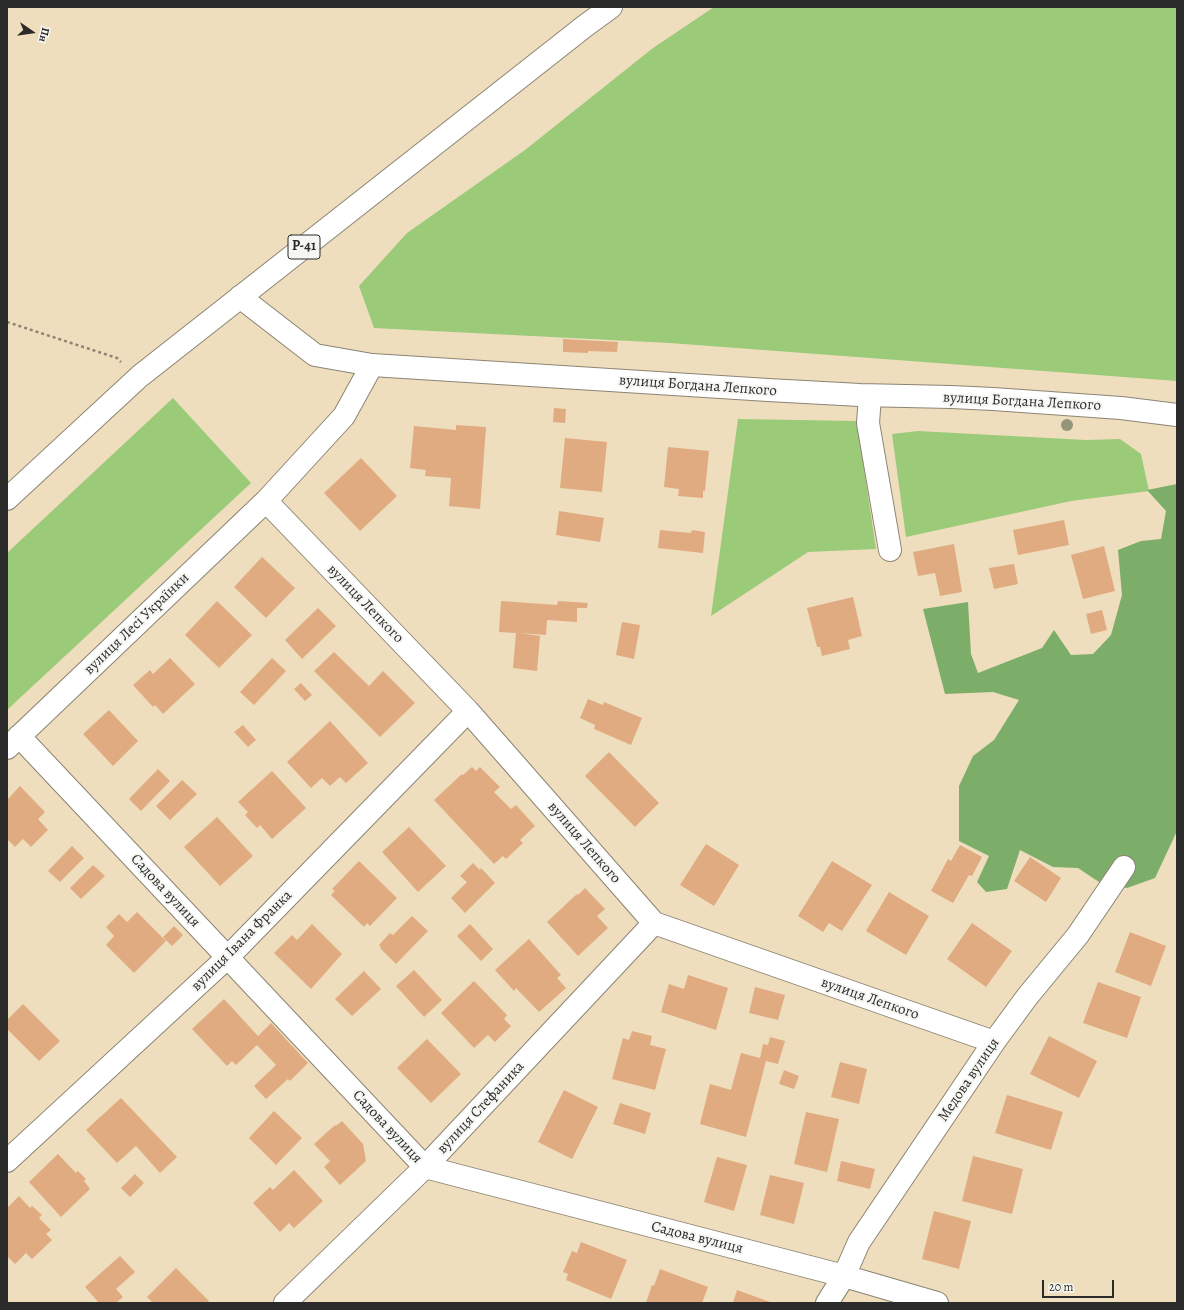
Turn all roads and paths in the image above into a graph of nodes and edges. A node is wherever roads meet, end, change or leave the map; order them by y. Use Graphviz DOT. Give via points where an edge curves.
graph roads {
  1 [pos="611,7"];
  2 [pos="240,297"];
  3 [pos="7,322"];
  4 [pos="372,365"];
  5 [pos="140,376"];
  6 [pos="870,396"];
  7 [pos="1177,415"];
  8 [pos="7,500"];
  9 [pos="266,501"];
  10 [pos="890,550"];
  11 [pos="468,711"];
  12 [pos="13,742"];
  13 [pos="1124,867"];
  14 [pos="654,923"];
  15 [pos="228,957"];
  16 [pos="994,1042"];
  17 [pos="7,1161"];
  18 [pos="425,1167"];
  19 [pos="844,1276"];
  20 [pos="285,1303"];
  21 [pos="827,1303"];
  22 [pos="937,1303"];
  1 -- 2 [label="street, Р-41"];
  2 -- 4 [label="street, вулиця Богдана Лепкого" via="315,355"];
  2 -- 5 [label="street, Р-41"];
  3 -- 5 [label="path" via="117,358"];
  4 -- 6 [label="street, вулиця Богдана Лепкого"];
  4 -- 9 [label="street, вулиця Лесі Українки" via="344,416"];
  5 -- 8 [label="street, Р-41"];
  6 -- 7 [label="street, вулиця Богдана Лепкого" via="1009,400"];
  6 -- 10 [label="street" via="868,423"];
  9 -- 11 [label="street, вулиця Лепкого"];
  9 -- 12 [label="street, вулиця Лесі Українки"];
  11 -- 14 [label="street, вулиця Лепкого"];
  11 -- 15 [label="street, вулиця Івана Франка"];
  12 -- 15 [label="street, Садова вулиця"];
  13 -- 16 [label="street, Медова вулиця" via="1078,935"];
  14 -- 16 [label="street, вулиця Лепкого"];
  14 -- 18 [label="street, вулиця Стефаника"];
  15 -- 17 [label="street, вулиця Івана Франка"];
  15 -- 18 [label="street, Садова вулиця"];
  16 -- 19 [label="street, Медова вулиця" via="859,1242"];
  18 -- 19 [label="street, Садова вулиця"];
  18 -- 20 [label="street, вулиця Стефаника"];
  19 -- 21 [label="street, Медова вулиця"];
  19 -- 22 [label="street, Садова вулиця"];
}
